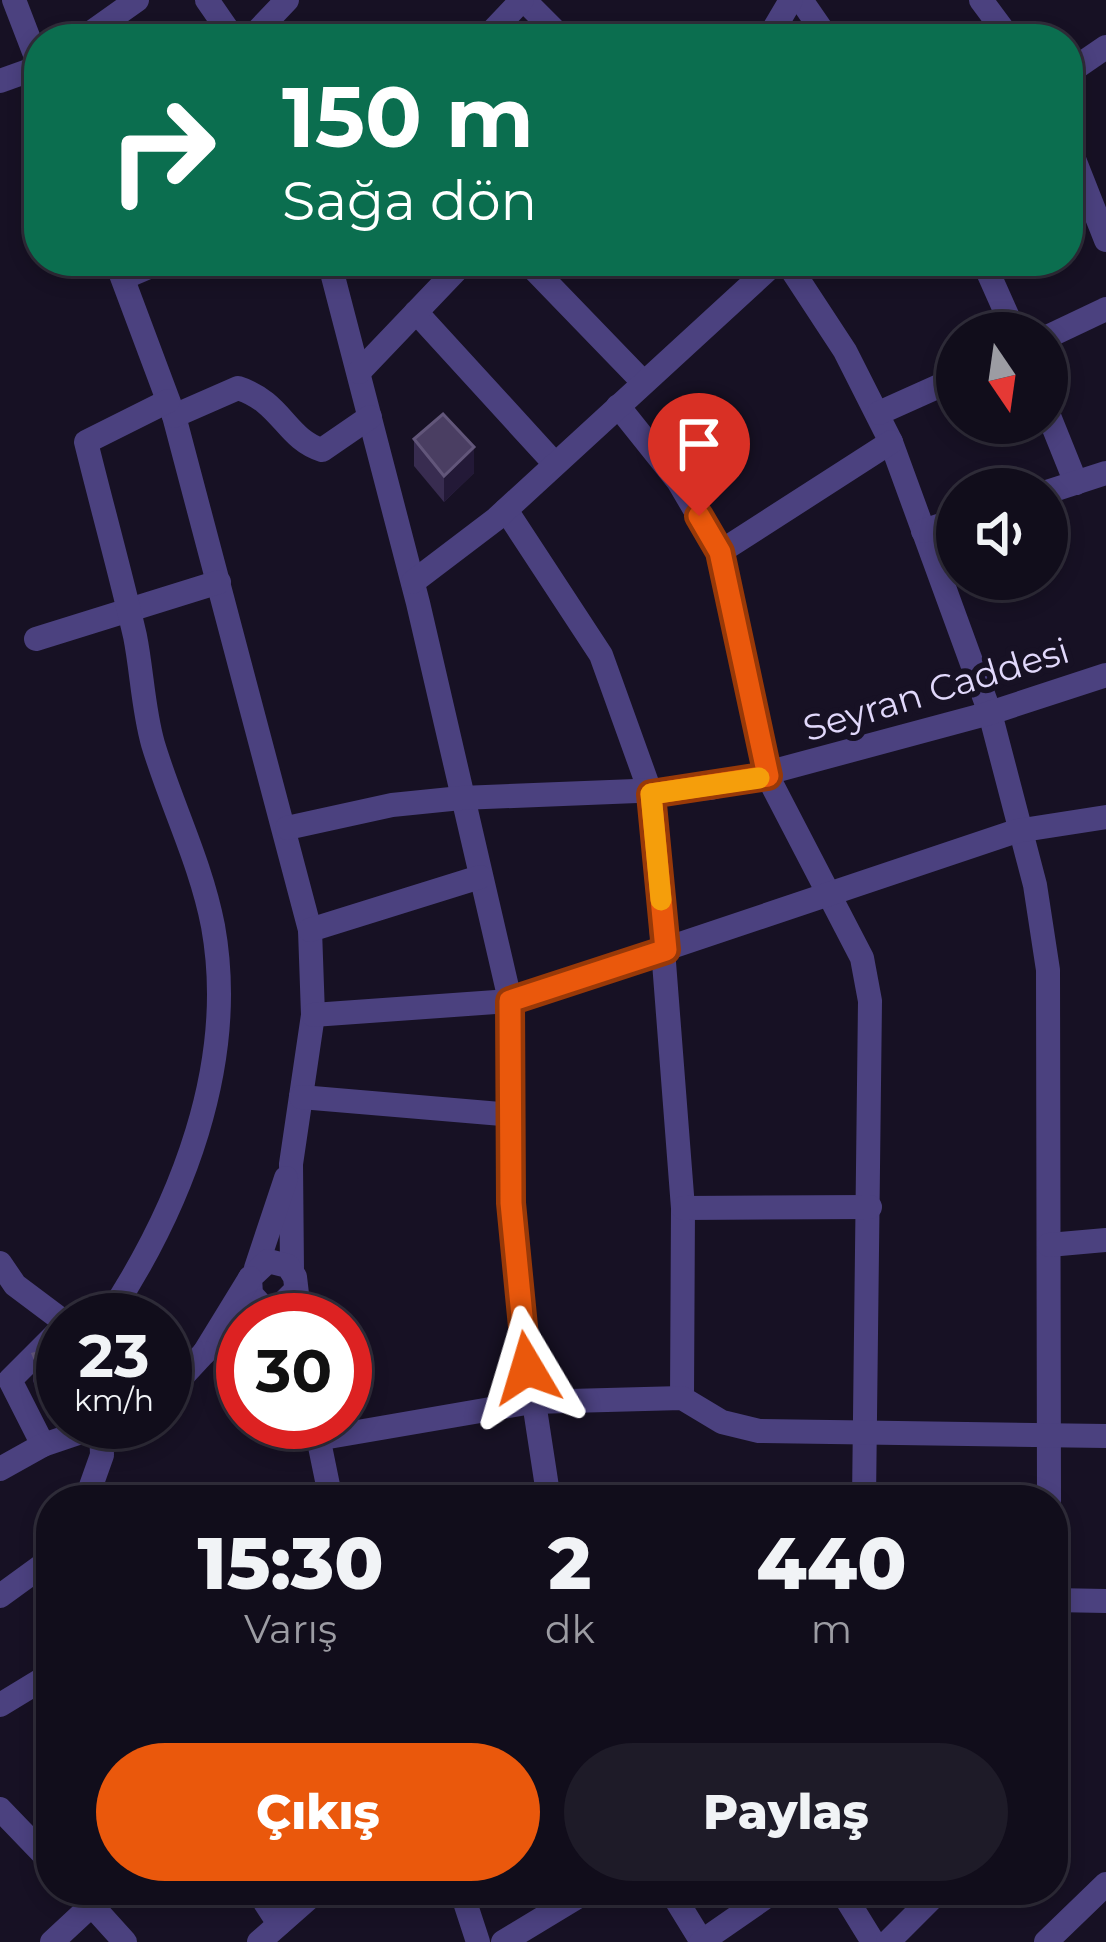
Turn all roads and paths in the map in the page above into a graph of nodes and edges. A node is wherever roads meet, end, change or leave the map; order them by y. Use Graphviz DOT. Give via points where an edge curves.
graph roads {
  1 [pos="137,0"];
  2 [pos="287,0"];
  3 [pos="523,0"];
  4 [pos="103,24"];
  5 [pos="264,24"];
  6 [pos="500,24"];
  7 [pos="548,24"];
  8 [pos="1083,182"];
  9 [pos="1106,241"];
  10 [pos="123,276"];
  11 [pos="333,276"];
  12 [pos="451,276"];
  13 [pos="541,276"];
  14 [pos="765,276"];
  15 [pos="792,276"];
  16 [pos="989,276"];
  17 [pos="1106,309"];
  18 [pos="416,312"];
  19 [pos="1006,312"];
  20 [pos="1068,327"];
  21 [pos="359,372"];
  22 [pos="643,382"];
  23 [pos="936,387"];
  24 [pos="618,406"];
  25 [pos="171,409"];
  26 [pos="879,413"];
  27 [pos="370,417"];
  28 [pos="891,442"];
  29 [pos="1060,444"];
  30 [pos="555,464"];
  31 [pos="1106,473"];
  32 [pos="1076,483"];
  33 [pos="1068,485"];
  34 [pos="506,510"];
  35 [pos="936,527"];
  36 [pos="923,531"];
  37 [pos="720,552"];
  38 [pos="219,582"];
  39 [pos="413,582"];
  40 [pos="128,611"];
  41 [pos="36,639"];
  42 [pos="1106,675"];
  43 [pos="990,713"];
  44 [pos="768,776"];
  45 [pos="651,794"];
  46 [pos="460,798"];
  47 [pos="1106,817"];
  48 [pos="287,828"];
  49 [pos="1017,831"];
  50 [pos="480,878"];
  51 [pos="831,892"];
  52 [pos="310,930"];
  53 [pos="666,950"];
  54 [pos="510,1001"];
  55 [pos="314,1015"];
  56 [pos="301,1097"];
  57 [pos="512,1115"];
  58 [pos="291,1164"];
  59 [pos="870,1207"];
  60 [pos="682,1208"];
  61 [pos="1106,1240"];
  62 [pos="1049,1245"];
  63 [pos="0,1263"];
  64 [pos="253,1273"];
  65 [pos="294,1281"];
  66 [pos="8,1290"];
  67 [pos="122,1293"];
  68 [pos="251,1293"];
  69 [pos="290,1293"];
  70 [pos="296,1293"];
  71 [pos="36,1307"];
  72 [pos="216,1345"];
  73 [pos="36,1353"];
  74 [pos="204,1353"];
  75 [pos="192,1366"];
  76 [pos="682,1398"];
  77 [pos="532,1402"];
  78 [pos="372,1421"];
  79 [pos="36,1431"];
  80 [pos="867,1435"];
  81 [pos="1049,1436"];
  82 [pos="1106,1436"];
  83 [pos="36,1449"];
  84 [pos="102,1449"];
  85 [pos="319,1449"];
  86 [pos="0,1469"];
  87 [pos="91,1485"];
  88 [pos="327,1485"];
  89 [pos="546,1485"];
  90 [pos="865,1485"];
  91 [pos="1049,1485"];
  92 [pos="36,1570"];
  93 [pos="0,1596"];
  94 [pos="1068,1600"];
  95 [pos="1106,1601"];
  96 [pos="36,1683"];
  97 [pos="0,1706"];
  98 [pos="0,1808"];
  99 [pos="36,1846"];
  100 [pos="1106,1884"];
  101 [pos="83,1905"];
  102 [pos="99,1905"];
  103 [pos="261,1905"];
  104 [pos="302,1905"];
  105 [pos="466,1905"];
  106 [pos="564,1905"];
  107 [pos="679,1905"];
  108 [pos="755,1905"];
  109 [pos="850,1905"];
  110 [pos="925,1905"];
  111 [pos="271,1935"];
  112 [pos="52,1942"];
  113 [pos="125,1942"];
  114 [pos="478,1942"];
  115 [pos="503,1942"];
  116 [pos="702,1942"];
  117 [pos="873,1942"];
  118 [pos="888,1942"];
  119 [pos="1046,1942"];
  1 -- 4 [label="street"];
  2 -- 5 [label="street"];
  3 -- 6 [label="street"];
  3 -- 7 [label="street"];
  8 -- 9 [label="street"];
  10 -- 25 [label="street"];
  11 -- 21 [label="street"];
  12 -- 18 [label="street"];
  13 -- 22 [label="street"];
  14 -- 22 [label="street"];
  15 -- 26 [label="street"];
  16 -- 19 [label="street"];
  17 -- 20 [label="street"];
  18 -- 21 [label="street"];
  18 -- 30 [label="street"];
  21 -- 27 [label="street"];
  22 -- 24 [label="street"];
  23 -- 26 [label="street"];
  24 -- 30 [label="street"];
  24 -- 37 [label="street" via="678,481"];
  25 -- 27 [label="street" via="238,388 264,397 306,446 322,450"];
  25 -- 38 [label="street"];
  25 -- 40 [label="street" via="86,442"];
  26 -- 28 [label="street"];
  27 -- 39 [label="street"];
  28 -- 36 [label="street"];
  28 -- 37 [label="street"];
  29 -- 32 [label="street"];
  30 -- 34 [label="street"];
  31 -- 32 [label="street"];
  32 -- 33 [label="street"];
  34 -- 39 [label="street"];
  34 -- 45 [label="street" via="601,655"];
  35 -- 36 [label="street"];
  36 -- 43 [label="street"];
  37 -- 44 [label="street"];
  38 -- 40 [label="street"];
  38 -- 48 [label="street"];
  39 -- 46 [label="street"];
  40 -- 41 [label="street"];
  40 -- 67 [label="street" via="152,740 213,925 219,987 197,1132 166,1219"];
  42 -- 43 [label="street, Seyran Caddesi"];
  43 -- 44 [label="street, Seyran Caddesi"];
  43 -- 49 [label="street"];
  44 -- 45 [label="street, Seyran Caddesi"];
  44 -- 51 [label="street"];
  45 -- 46 [label="street, Seyran Caddesi"];
  45 -- 53 [label="street"];
  46 -- 48 [label="street, Seyran Caddesi"];
  46 -- 50 [label="street"];
  47 -- 49 [label="street"];
  48 -- 52 [label="street"];
  49 -- 51 [label="street"];
  49 -- 62 [label="street" via="1048,970"];
  50 -- 52 [label="street"];
  50 -- 54 [label="street"];
  51 -- 53 [label="street"];
  51 -- 59 [label="street" via="862,958 870,1001"];
  52 -- 55 [label="street"];
  53 -- 54 [label="street"];
  53 -- 60 [label="street"];
  54 -- 55 [label="street"];
  54 -- 57 [label="street"];
  55 -- 56 [label="street"];
  56 -- 57 [label="street"];
  56 -- 58 [label="street"];
  57 -- 77 [label="street" via="511,1203"];
  58 -- 64 [label="street"];
  58 -- 65 [label="street"];
  59 -- 60 [label="street"];
  59 -- 80 [label="street"];
  60 -- 76 [label="street"];
  61 -- 62 [label="street"];
  62 -- 81 [label="street"];
  63 -- 66 [label="street"];
  64 -- 65 [label="street" via="275,1261"];
  64 -- 68 [label="street"];
  64 -- 74 [label="street"];
  65 -- 69 [label="street"];
  65 -- 70 [label="street"];
  66 -- 71 [label="street"];
  72 -- 74 [label="street"];
  73 -- 79 [label="street" via="10,1380"];
  74 -- 75 [label="street"];
  76 -- 77 [label="street"];
  76 -- 80 [label="street" via="722,1422 759,1431"];
  77 -- 78 [label="street"];
  77 -- 89 [label="street"];
  80 -- 81 [label="street"];
  80 -- 90 [label="street"];
  81 -- 82 [label="street"];
  81 -- 91 [label="street"];
  83 -- 86 [label="street"];
  84 -- 87 [label="street"];
  85 -- 88 [label="street"];
  92 -- 93 [label="street"];
  94 -- 95 [label="street"];
  96 -- 97 [label="street"];
  98 -- 99 [label="street"];
  100 -- 119 [label="street"];
  101 -- 112 [label="street"];
  102 -- 113 [label="street"];
  103 -- 111 [label="street"];
  104 -- 111 [label="street"];
  105 -- 114 [label="street"];
  106 -- 115 [label="street"];
  107 -- 116 [label="street"];
  108 -- 116 [label="street"];
  109 -- 117 [label="street"];
  110 -- 118 [label="street"];
}
